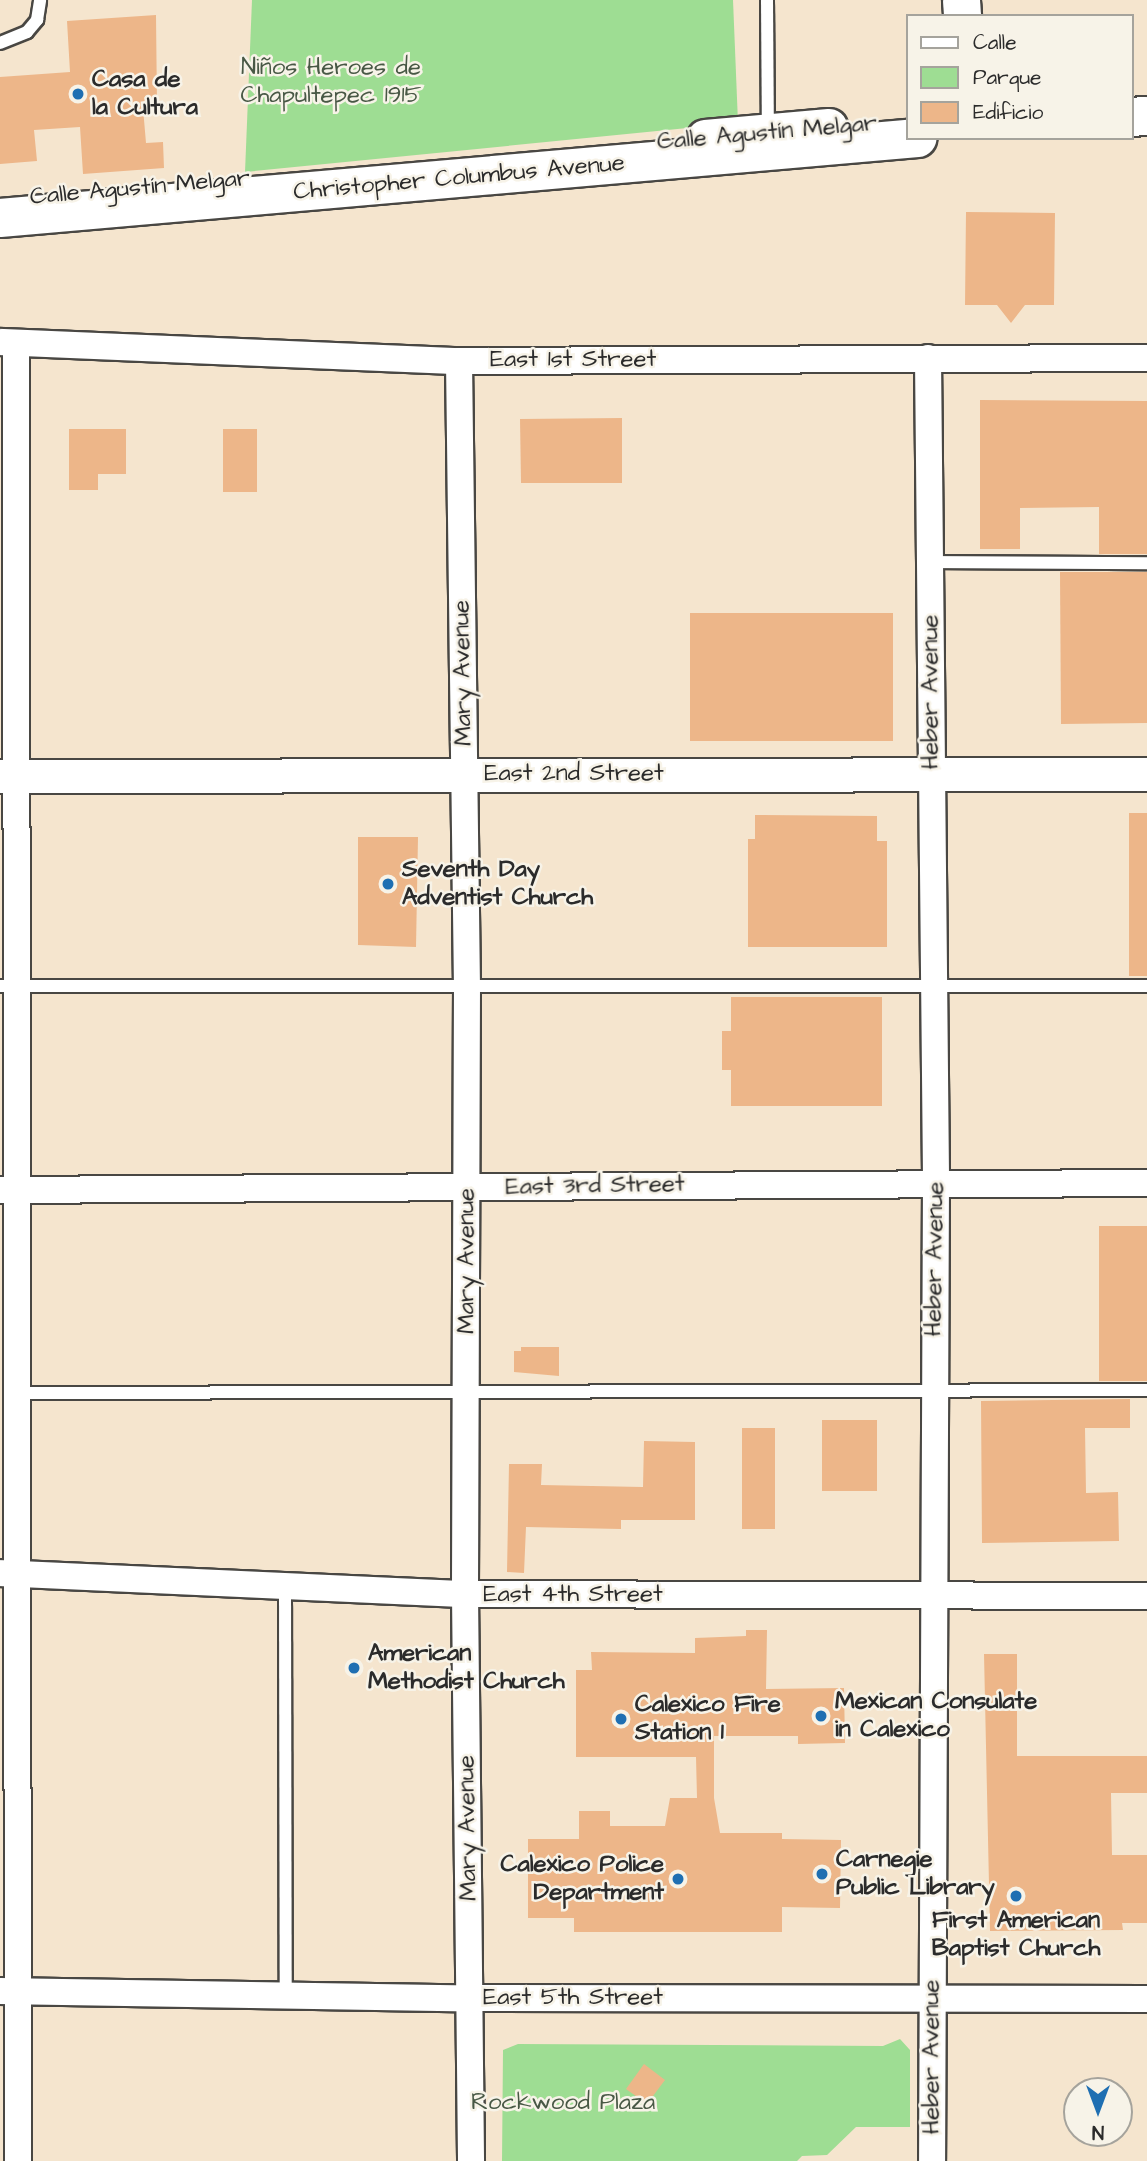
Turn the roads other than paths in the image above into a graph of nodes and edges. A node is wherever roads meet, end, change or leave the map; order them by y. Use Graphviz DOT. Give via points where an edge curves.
graph roads {
  1 [pos="40,0"];
  2 [pos="767,0"];
  3 [pos="0,43"];
  4 [pos="906,121"];
  5 [pos="768,132"];
  6 [pos="906,139"];
  7 [pos="0,200"];
  8 [pos="0,218"];
  9 [pos="8,343"];
  10 [pos="929,358"];
  11 [pos="1147,358"];
  12 [pos="459,361"];
  13 [pos="930,562"];
  14 [pos="1147,563"];
  15 [pos="930,774"];
  16 [pos="464,775"];
  17 [pos="1147,775"];
  18 [pos="10,776"];
  19 [pos="10,986"];
  20 [pos="467,986"];
  21 [pos="933,986"];
  22 [pos="1147,986"];
  23 [pos="936,1182"];
  24 [pos="1147,1183"];
  25 [pos="468,1188"];
  26 [pos="10,1190"];
  27 [pos="933,1390"];
  28 [pos="1147,1390"];
  29 [pos="20,1393"];
  30 [pos="467,1394"];
  31 [pos="10,1573"];
  32 [pos="285,1586"];
  33 [pos="466,1594"];
  34 [pos="1147,1596"];
  35 [pos="931,1598"];
  36 [pos="10,1991"];
  37 [pos="286,1994"];
  38 [pos="470,1997"];
  39 [pos="1147,1999"];
  40 [pos="932,2000"];
  41 [pos="18,2161"];
  42 [pos="471,2161"];
  43 [pos="932,2161"];
  1 -- 3 [label="lane" via="37,20 27,32"];
  2 -- 5 [label="lane"];
  4 -- 5 [label="main road, Calle Agustín Melgar"];
  5 -- 7 [label="main road, Calle Agustín Melgar"];
  6 -- 8 [label="main road, Christopher Columbus Avenue"];
  9 -- 12 [label="street, East 1st Street"];
  9 -- 18 [label="street"];
  10 -- 11 [label="street, East 1st Street"];
  10 -- 12 [label="street, East 1st Street"];
  10 -- 13 [label="street, Heber Avenue"];
  12 -- 16 [label="street, Mary Avenue"];
  13 -- 14 [label="lane"];
  13 -- 15 [label="street, Heber Avenue"];
  15 -- 16 [label="street, East 2nd Street"];
  15 -- 17 [label="street, East 2nd Street"];
  15 -- 21 [label="street, Heber Avenue"];
  16 -- 18 [label="street, East 2nd Street"];
  16 -- 20 [label="street, Mary Avenue"];
  18 -- 19 [label="street"];
  19 -- 20 [label="lane"];
  19 -- 26 [label="street"];
  20 -- 21 [label="lane"];
  20 -- 25 [label="street, Mary Avenue"];
  21 -- 22 [label="lane"];
  21 -- 23 [label="street, Heber Avenue"];
  23 -- 24 [label="street, East 3rd Street"];
  23 -- 25 [label="street, East 3rd Street"];
  23 -- 27 [label="street, Heber Avenue"];
  25 -- 26 [label="street, East 3rd Street"];
  25 -- 30 [label="street, Mary Avenue"];
  26 -- 29 [label="street"];
  27 -- 28 [label="lane"];
  27 -- 30 [label="lane"];
  27 -- 35 [label="street, Heber Avenue"];
  29 -- 30 [label="lane"];
  29 -- 31 [label="street"];
  30 -- 33 [label="street, Mary Avenue"];
  31 -- 32 [label="street, East 4th Street"];
  31 -- 36 [label="street"];
  32 -- 33 [label="street, East 4th Street"];
  32 -- 37 [label="lane"];
  33 -- 35 [label="street, East 4th Street"];
  33 -- 38 [label="street, Mary Avenue"];
  34 -- 35 [label="street, East 4th Street"];
  35 -- 40 [label="street, Heber Avenue"];
  36 -- 37 [label="street, East 5th Street"];
  36 -- 41 [label="street"];
  37 -- 38 [label="street, East 5th Street"];
  38 -- 40 [label="street, East 5th Street"];
  38 -- 42 [label="street, Mary Avenue"];
  39 -- 40 [label="street, East 5th Street"];
  40 -- 43 [label="street, Heber Avenue"];
}
